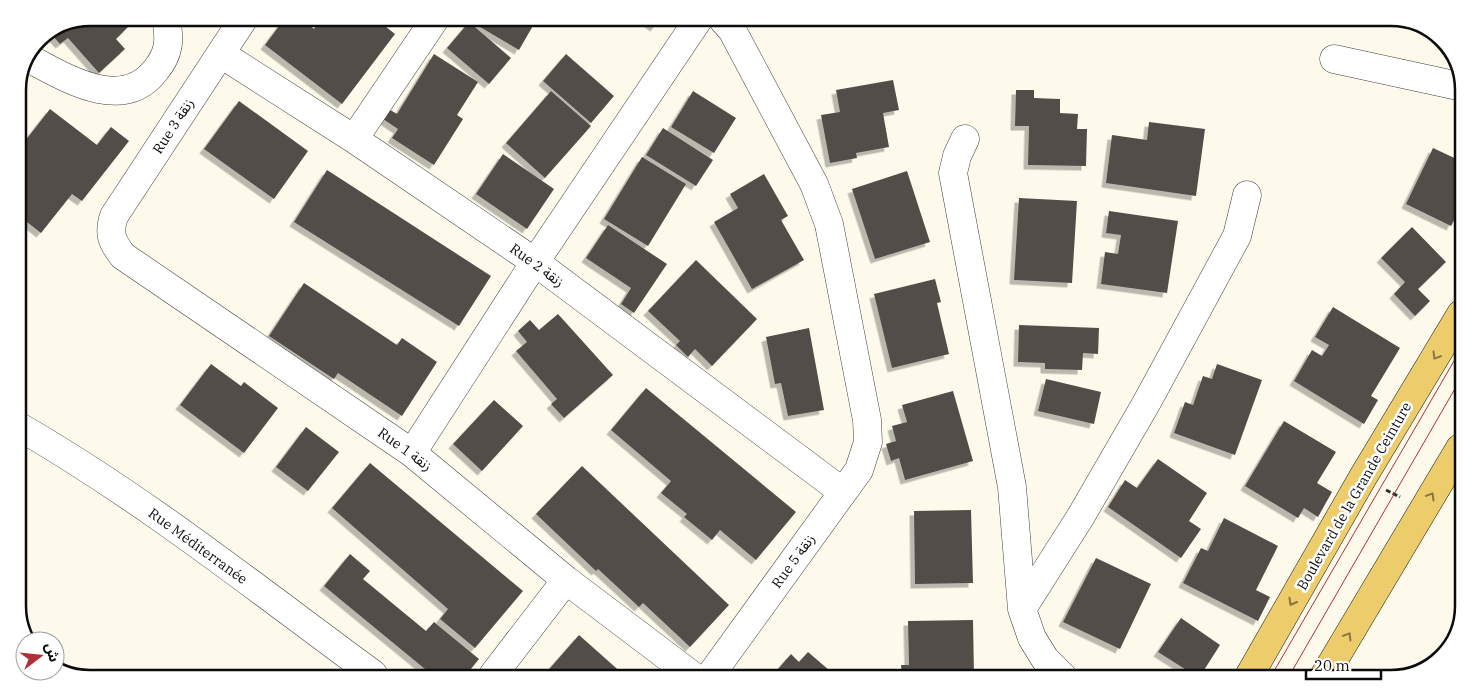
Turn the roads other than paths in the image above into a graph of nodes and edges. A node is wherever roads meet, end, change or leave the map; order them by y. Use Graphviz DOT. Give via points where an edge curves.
graph roads {
  1 [pos="167,26"];
  2 [pos="239,26"];
  3 [pos="430,26"];
  4 [pos="694,26"];
  5 [pos="728,26"];
  6 [pos="221,54"];
  7 [pos="1334,59"];
  8 [pos="34,60"];
  9 [pos="1455,85"];
  10 [pos="354,139"];
  11 [pos="965,139"];
  12 [pos="1247,195"];
  13 [pos="110,236"];
  14 [pos="535,262"];
  15 [pos="1455,324"];
  16 [pos="26,431"];
  17 [pos="412,452"];
  18 [pos="1455,456"];
  19 [pos="843,492"];
  20 [pos="566,580"];
  21 [pos="1022,609"];
  22 [pos="368,670"];
  23 [pos="497,670"];
  24 [pos="685,670"];
  25 [pos="714,670"];
  26 [pos="1056,670"];
  27 [pos="1253,670"];
  28 [pos="1328,670"];
  1 -- 8 [label="street" via="170,42 164,60 152,76 136,86 114,92 90,88"];
  2 -- 6 [label="street, Rue 3 زنقة"];
  3 -- 10 [label="street"];
  4 -- 14 [label="street"];
  5 -- 19 [label="street, Rue 5 زنقة" via="810,175 829,224 862,384 868,442 859,470"];
  6 -- 10 [label="street, Rue 2 زنقة"];
  6 -- 13 [label="street, Rue 3 زنقة" via="114,216"];
  7 -- 9 [label="street"];
  10 -- 14 [label="street, Rue 2 زنقة"];
  11 -- 21 [label="street" via="953,173 1012,487"];
  12 -- 21 [label="street" via="1237,236 1147,402"];
  13 -- 17 [label="street, Rue 1 زنقة" via="123,256"];
  14 -- 17 [label="street"];
  14 -- 19 [label="street, Rue 2 زنقة"];
  15 -- 27 [label="main road, Boulevard de la Grande Ceinture, one-way"];
  16 -- 22 [label="street, Rue Méditerranée" via="62,451 194,542"];
  17 -- 20 [label="street, Rue 1 زنقة"];
  28 -- 18 [label="main road, one-way"];
  19 -- 25 [label="street, Rue 5 زنقة"];
  20 -- 23 [label="street"];
  20 -- 24 [label="street, Rue 1 زنقة"];
  21 -- 26 [label="street" via="1032,638"];
}
